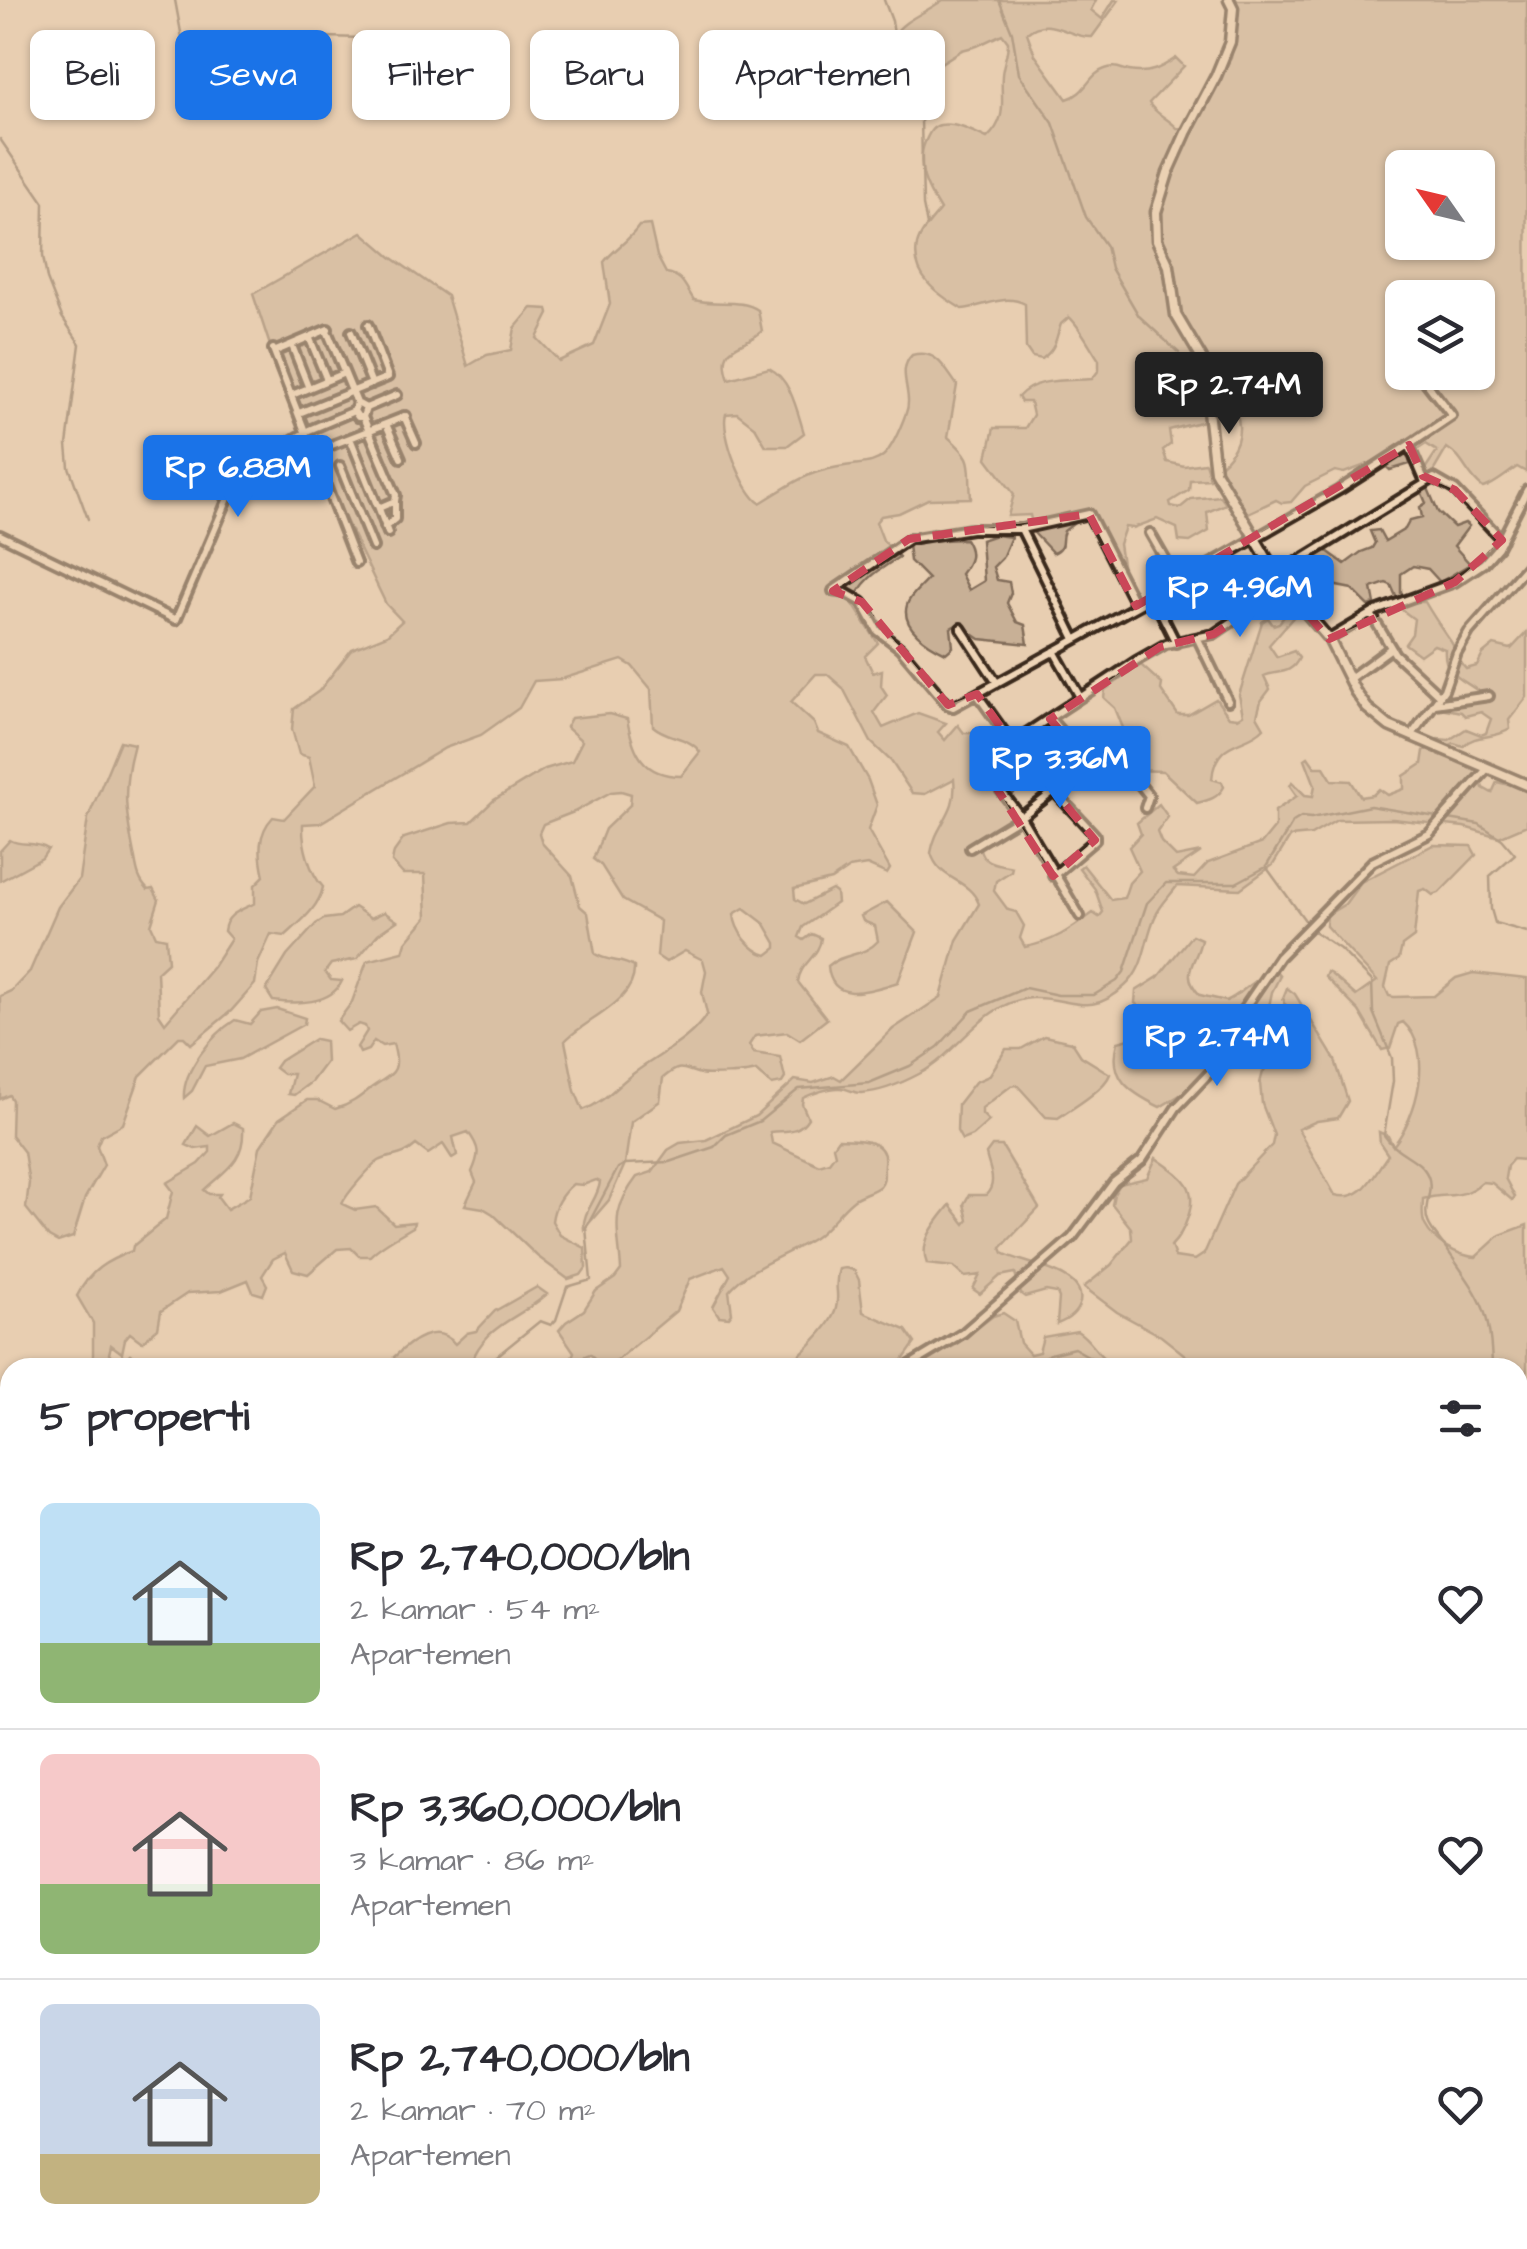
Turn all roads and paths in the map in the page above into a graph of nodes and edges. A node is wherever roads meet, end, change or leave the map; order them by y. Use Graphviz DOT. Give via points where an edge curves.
graph roads {
  1 [pos="1229,0"];
  2 [pos="368,325"];
  3 [pos="351,332"];
  4 [pos="310,340"];
  5 [pos="292,348"];
  6 [pos="342,374"];
  7 [pos="327,380"];
  8 [pos="372,384"];
  9 [pos="308,386"];
  10 [pos="1432,390"];
  11 [pos="352,392"];
  12 [pos="292,395"];
  13 [pos="397,395"];
  14 [pos="356,407"];
  15 [pos="366,408"];
  16 [pos="299,414"];
  17 [pos="362,417"];
  18 [pos="386,424"];
  19 [pos="368,430"];
  20 [pos="307,432"];
  21 [pos="350,438"];
  22 [pos="416,443"];
  23 [pos="1409,445"];
  24 [pos="314,452"];
  25 [pos="401,458"];
  26 [pos="340,466"];
  27 [pos="1426,482"];
  28 [pos="1527,490"];
  29 [pos="395,501"];
  30 [pos="378,505"];
  31 [pos="1021,529"];
  32 [pos="1150,533"];
  33 [pos="0,535"];
  34 [pos="1254,538"];
  35 [pos="1502,540"];
  36 [pos="372,547"];
  37 [pos="356,562"];
  38 [pos="1527,566"];
  39 [pos="1276,575"];
  40 [pos="1178,582"];
  41 [pos="1284,588"];
  42 [pos="1153,596"];
  43 [pos="1136,606"];
  44 [pos="1371,614"];
  45 [pos="960,628"];
  46 [pos="1075,639"];
  47 [pos="1329,639"];
  48 [pos="1198,640"];
  49 [pos="1176,642"];
  50 [pos="1391,648"];
  51 [pos="1054,651"];
  52 [pos="1349,679"];
  53 [pos="997,683"];
  54 [pos="977,694"];
  55 [pos="1440,696"];
  56 [pos="1488,696"];
  57 [pos="1080,697"];
  58 [pos="1228,701"];
  59 [pos="1434,704"];
  60 [pos="1050,718"];
  61 [pos="1411,736"];
  62 [pos="1012,743"];
  63 [pos="1089,764"];
  64 [pos="1486,770"];
  65 [pos="1527,786"];
  66 [pos="1055,792"];
  67 [pos="1145,808"];
  68 [pos="1021,817"];
  69 [pos="970,848"];
  70 [pos="1053,876"];
  71 [pos="1080,916"];
  72 [pos="922,1358"];
  1 -- 34 [label="main road" via="1230,42 1168,172 1155,227 1172,277 1176,316 1202,360 1215,471"];
  2 -- 8 [label="street" via="388,377"];
  3 -- 8 [label="street"];
  4 -- 7 [label="street"];
  5 -- 9 [label="street"];
  6 -- 7 [label="street"];
  7 -- 12 [label="street"];
  8 -- 11 [label="street"];
  10 -- 23 [label="street" via="1452,416"];
  11 -- 12 [label="street" via="328,331 274,350"];
  11 -- 14 [label="street"];
  11 -- 16 [label="street"];
  12 -- 16 [label="street"];
  13 -- 15 [label="street"];
  14 -- 15 [label="street"];
  14 -- 17 [label="street"];
  14 -- 20 [label="street"];
  15 -- 17 [label="street"];
  16 -- 20 [label="street"];
  17 -- 19 [label="street"];
  18 -- 19 [label="street"];
  18 -- 22 [label="street" via="405,416"];
  18 -- 25 [label="street"];
  19 -- 21 [label="street"];
  19 -- 29 [label="street"];
  20 -- 24 [label="street"];
  20 -- 33 [label="street" via="235,482 176,620"];
  21 -- 24 [label="street"];
  21 -- 30 [label="street"];
  23 -- 27 [label="street"];
  23 -- 34 [label="street"];
  24 -- 37 [label="street"];
  26 -- 36 [label="street"];
  27 -- 35 [label="street" via="1447,484"];
  27 -- 39 [label="street"];
  28 -- 35 [label="street"];
  29 -- 30 [label="street"];
  29 -- 30 [label="street" via="395,519 386,530"];
  31 -- 43 [label="street" via="1088,514"];
  31 -- 46 [label="street"];
  31 -- 54 [label="street" via="971,528 909,539 833,591 862,602 878,631 948,705"];
  32 -- 40 [label="street"];
  34 -- 39 [label="main road"];
  34 -- 40 [label="street"];
  35 -- 44 [label="street" via="1484,563 1455,582"];
  38 -- 55 [label="street" via="1469,632"];
  39 -- 41 [label="main road"];
  40 -- 42 [label="street"];
  41 -- 47 [label="main road"];
  41 -- 48 [label="street"];
  42 -- 43 [label="street"];
  42 -- 49 [label="street"];
  43 -- 46 [label="street"];
  44 -- 47 [label="street"];
  44 -- 50 [label="street"];
  45 -- 53 [label="street"];
  46 -- 51 [label="street"];
  47 -- 52 [label="main road"];
  48 -- 49 [label="street"];
  48 -- 58 [label="street"];
  49 -- 57 [label="street"];
  50 -- 52 [label="street"];
  50 -- 55 [label="street"];
  51 -- 53 [label="street"];
  51 -- 57 [label="street"];
  52 -- 61 [label="main road" via="1375,716"];
  53 -- 54 [label="street"];
  54 -- 62 [label="street"];
  55 -- 59 [label="street"];
  56 -- 59 [label="street"];
  57 -- 60 [label="street"];
  59 -- 61 [label="street"];
  60 -- 62 [label="street"];
  60 -- 63 [label="street"];
  61 -- 64 [label="main road"];
  62 -- 68 [label="street" via="983,764"];
  63 -- 66 [label="street"];
  63 -- 67 [label="street" via="1105,752 1115,754 1149,796"];
  64 -- 65 [label="main road"];
  64 -- 72 [label="street" via="1429,834 1372,862 1278,957 1237,1019 1220,1062 1072,1238 963,1333"];
  66 -- 68 [label="street"];
  66 -- 70 [label="street" via="1096,840"];
  68 -- 69 [label="street"];
  68 -- 70 [label="street"];
  70 -- 71 [label="street"];
}
